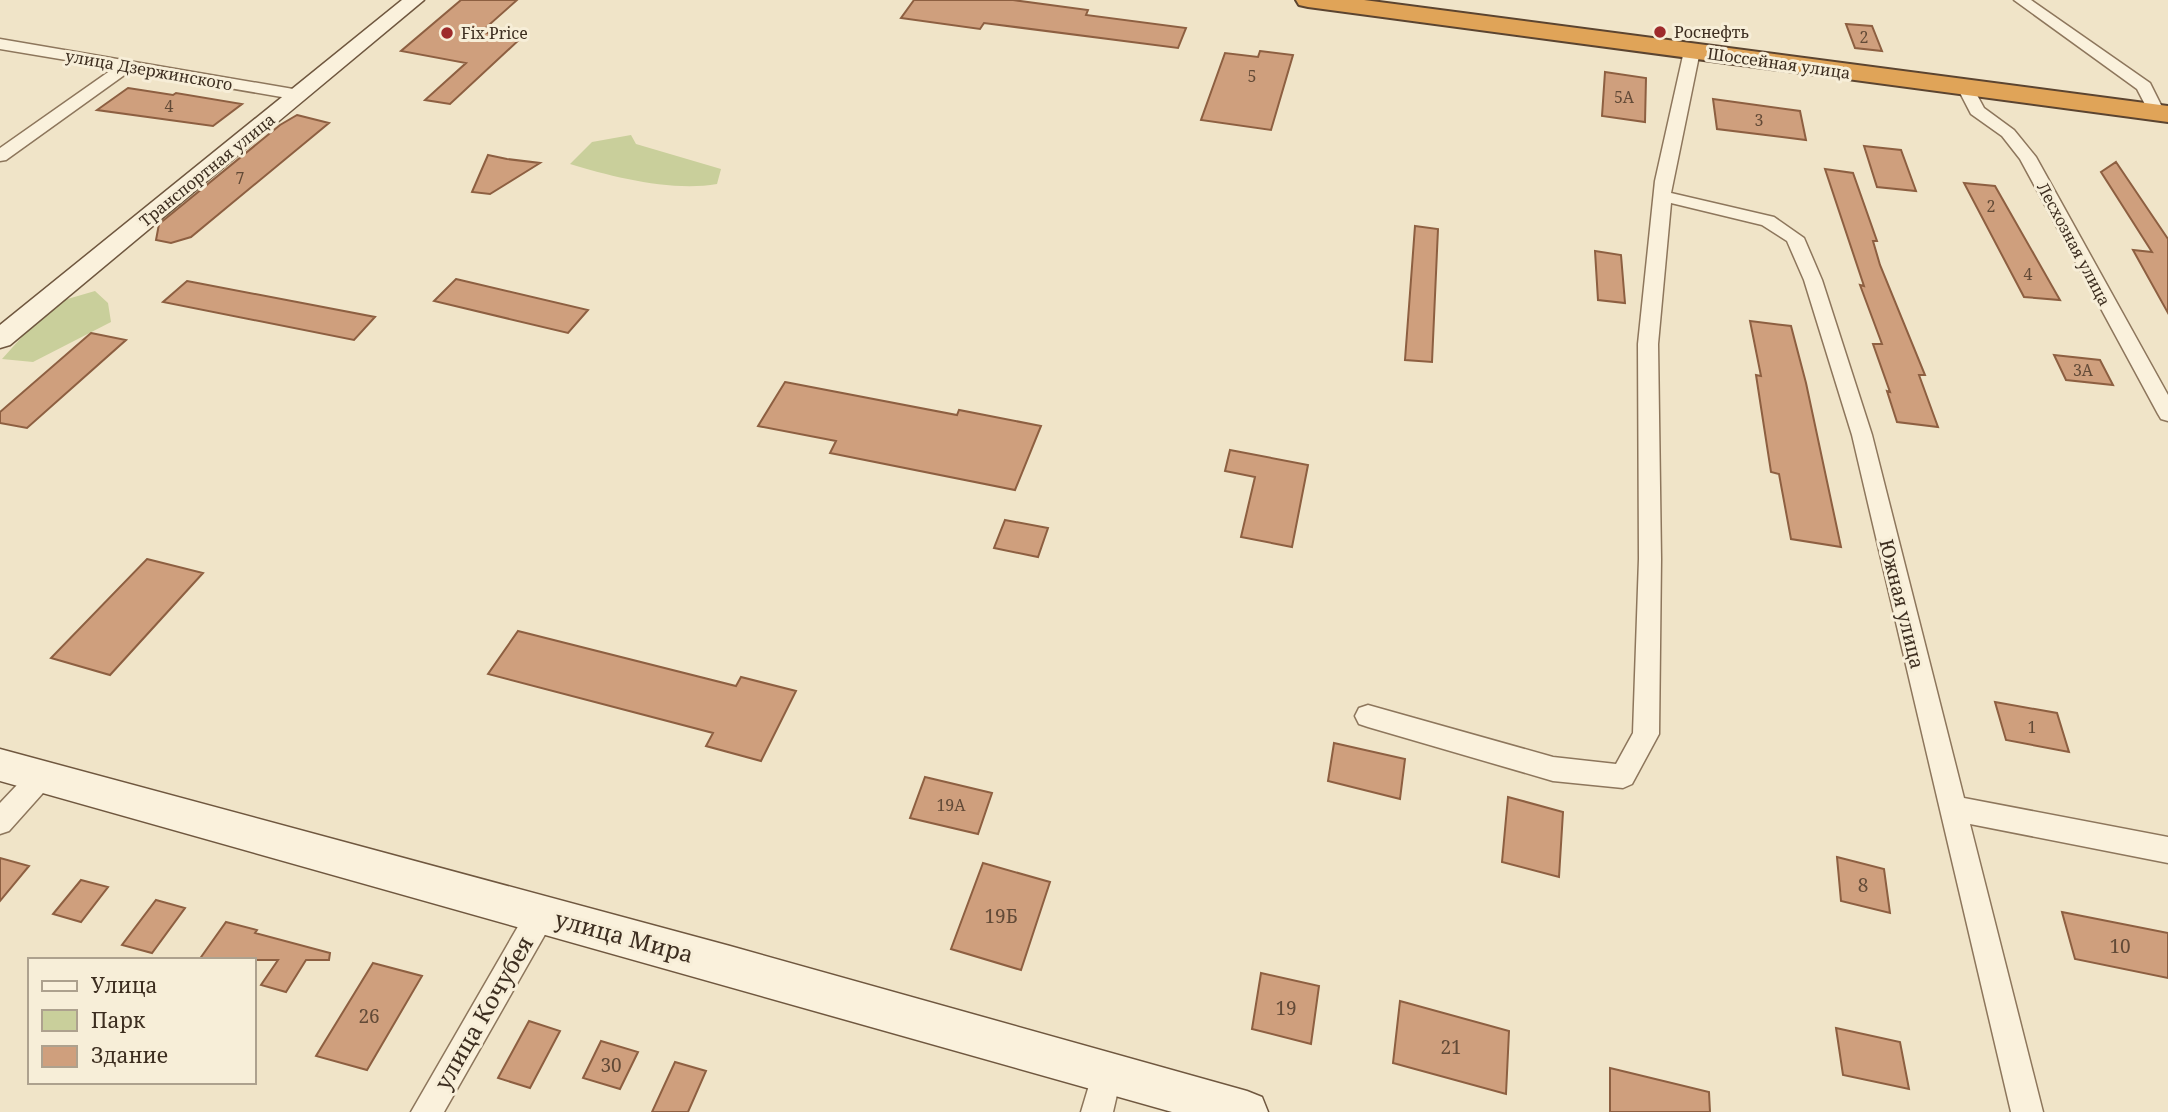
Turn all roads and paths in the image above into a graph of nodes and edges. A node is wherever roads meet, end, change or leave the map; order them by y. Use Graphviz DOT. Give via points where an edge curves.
graph roads {
  1 [pos="414,0"];
  2 [pos="1308,0"];
  3 [pos="2021,0"];
  4 [pos="0,44"];
  5 [pos="1692,51"];
  6 [pos="127,66"];
  7 [pos="1965,87"];
  8 [pos="299,95"];
  9 [pos="2163,114"];
  10 [pos="0,156"];
  11 [pos="1662,196"];
  12 [pos="0,339"];
  13 [pos="2168,414"];
  14 [pos="1368,716"];
  15 [pos="0,765"];
  16 [pos="42,776"];
  17 [pos="1951,808"];
  18 [pos="0,822"];
  19 [pos="2168,850"];
  20 [pos="541,914"];
  21 [pos="1107,1073"];
  22 [pos="427,1112"];
  23 [pos="1097,1112"];
  24 [pos="1247,1112"];
  25 [pos="2027,1112"];
  1 -- 8 [label="street, Транспортная улица"];
  2 -- 5 [label="highway, Шоссейная улица"];
  3 -- 9 [label="street" via="2144,86"];
  4 -- 6 [label="street, улица Дзержинского"];
  5 -- 7 [label="highway, Шоссейная улица"];
  5 -- 11 [label="street"];
  6 -- 8 [label="street, улица Дзержинского"];
  6 -- 10 [label="street"];
  7 -- 9 [label="highway, Шоссейная улица"];
  7 -- 13 [label="street, Лесхозная улица" via="1977,111 2008,134 2028,157"];
  8 -- 12 [label="street, Транспортная улица"];
  11 -- 14 [label="street" via="1648,344 1646,734 1623,776 1553,769"];
  11 -- 17 [label="street, Южная улица" via="1768,221 1795,237 1862,435"];
  15 -- 16 [label="street, улица Мира"];
  16 -- 18 [label="street"];
  16 -- 20 [label="street, улица Мира"];
  17 -- 19 [label="street"];
  17 -- 25 [label="street, Южная улица"];
  20 -- 21 [label="street, улица Мира"];
  20 -- 22 [label="street, улица Кочубея"];
  21 -- 23 [label="street"];
  21 -- 24 [label="street, улица Мира"];
}
